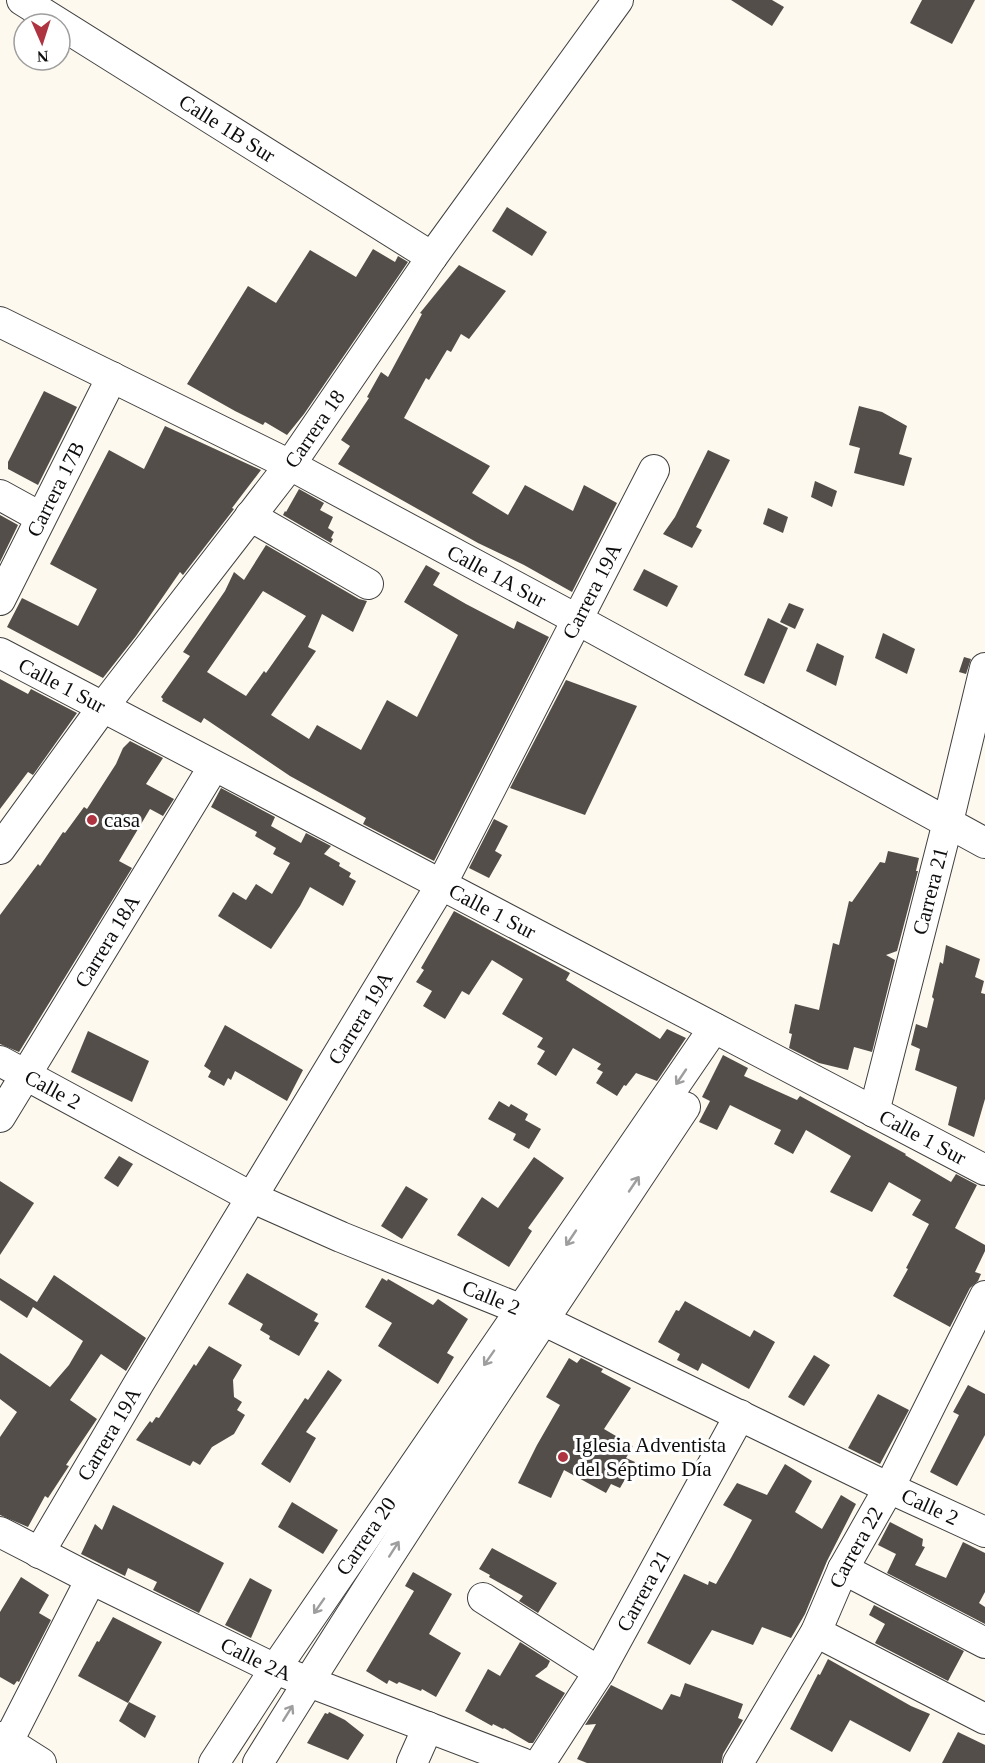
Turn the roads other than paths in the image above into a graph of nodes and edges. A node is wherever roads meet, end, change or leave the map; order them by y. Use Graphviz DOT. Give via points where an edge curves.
graph roads {
  1 [pos="22,0"];
  2 [pos="618,0"];
  3 [pos="432,257"];
  4 [pos="0,322"];
  5 [pos="112,377"];
  6 [pos="290,465"];
  7 [pos="654,470"];
  8 [pos="0,495"];
  9 [pos="250,516"];
  10 [pos="40,517"];
  11 [pos="368,584"];
  12 [pos="0,600"];
  13 [pos="578,620"];
  14 [pos="0,653"];
  15 [pos="985,668"];
  16 [pos="103,707"];
  17 [pos="214,766"];
  18 [pos="948,822"];
  19 [pos="985,843"];
  20 [pos="0,849"];
  21 [pos="441,885"];
  22 [pos="723,1033"];
  23 [pos="0,1061"];
  24 [pos="27,1074"];
  25 [pos="874,1112"];
  26 [pos="0,1118"];
  27 [pos="985,1170"];
  28 [pos="253,1198"];
  29 [pos="985,1296"];
  30 [pos="533,1315"];
  31 [pos="740,1415"];
  32 [pos="889,1488"];
  33 [pos="0,1532"];
  34 [pos="985,1532"];
  35 [pos="39,1553"];
  36 [pos="843,1569"];
  37 [pos="91,1579"];
  38 [pos="483,1598"];
  39 [pos="816,1632"];
  40 [pos="985,1643"];
  41 [pos="275,1669"];
  42 [pos="600,1672"];
  43 [pos="308,1681"];
  44 [pos="985,1719"];
  45 [pos="428,1727"];
  46 [pos="3,1745"];
  47 [pos="41,1763"];
  48 [pos="214,1763"];
  49 [pos="258,1763"];
  50 [pos="412,1763"];
  51 [pos="522,1763"];
  52 [pos="540,1763"];
  53 [pos="738,1763"];
  1 -- 3 [label="street, Calle 1B Sur"];
  2 -- 3 [label="street, Carrera 18"];
  3 -- 6 [label="street, Carrera 18"];
  4 -- 5 [label="street, Calle 1A Sur"];
  5 -- 6 [label="street, Calle 1A Sur"];
  5 -- 10 [label="street, Carrera 17B"];
  6 -- 9 [label="street, Carrera 18"];
  6 -- 13 [label="street, Calle 1A Sur"];
  7 -- 13 [label="street, Carrera 19A"];
  8 -- 10 [label="street"];
  9 -- 11 [label="street"];
  9 -- 16 [label="street, Carrera 18"];
  10 -- 12 [label="street, Carrera 17B"];
  13 -- 18 [label="street, Calle 1A Sur"];
  13 -- 21 [label="street, Carrera 19A"];
  14 -- 16 [label="street, Calle 1 Sur"];
  15 -- 18 [label="street, Carrera 21"];
  16 -- 17 [label="street, Calle 1 Sur"];
  16 -- 20 [label="street, Carrera 18"];
  17 -- 21 [label="street, Calle 1 Sur"];
  17 -- 24 [label="street, Carrera 18A"];
  18 -- 19 [label="street, Calle 1A Sur"];
  18 -- 25 [label="street, Carrera 21"];
  21 -- 22 [label="street, Calle 1 Sur"];
  21 -- 28 [label="street, Carrera 19A"];
  22 -- 25 [label="street, Calle 1 Sur"];
  22 -- 30 [label="street"];
  23 -- 24 [label="street, Calle 2"];
  24 -- 26 [label="street, Carrera 18A"];
  24 -- 28 [label="street, Calle 2"];
  25 -- 27 [label="street, Calle 1 Sur"];
  28 -- 30 [label="street, Calle 2"];
  28 -- 35 [label="street, Carrera 19A"];
  29 -- 32 [label="street, Carrera 22"];
  30 -- 31 [label="street, Calle 2"];
  30 -- 41 [label="street, Carrera 20, one-way"];
  43 -- 30 [label="street, Carrera 20, one-way"];
  31 -- 32 [label="street, Calle 2"];
  31 -- 42 [label="street, Carrera 21"];
  32 -- 34 [label="street, Calle 2"];
  32 -- 36 [label="street, Carrera 22"];
  33 -- 35 [label="street, Calle 2A"];
  35 -- 37 [label="street, Calle 2A"];
  36 -- 39 [label="street, Carrera 22"];
  36 -- 40 [label="street"];
  37 -- 41 [label="street, Calle 2A"];
  37 -- 46 [label="street"];
  38 -- 42 [label="street"];
  39 -- 44 [label="street"];
  39 -- 53 [label="street, Carrera 22"];
  41 -- 43 [label="street, Calle 2A"];
  41 -- 48 [label="street, Carrera 20"];
  42 -- 52 [label="street, Carrera 21"];
  43 -- 45 [label="street, Calle 2A"];
  49 -- 43 [label="street, Carrera 20, one-way"];
  45 -- 50 [label="street"];
  45 -- 51 [label="street, Calle 2A"];
  46 -- 47 [label="street"];
}
